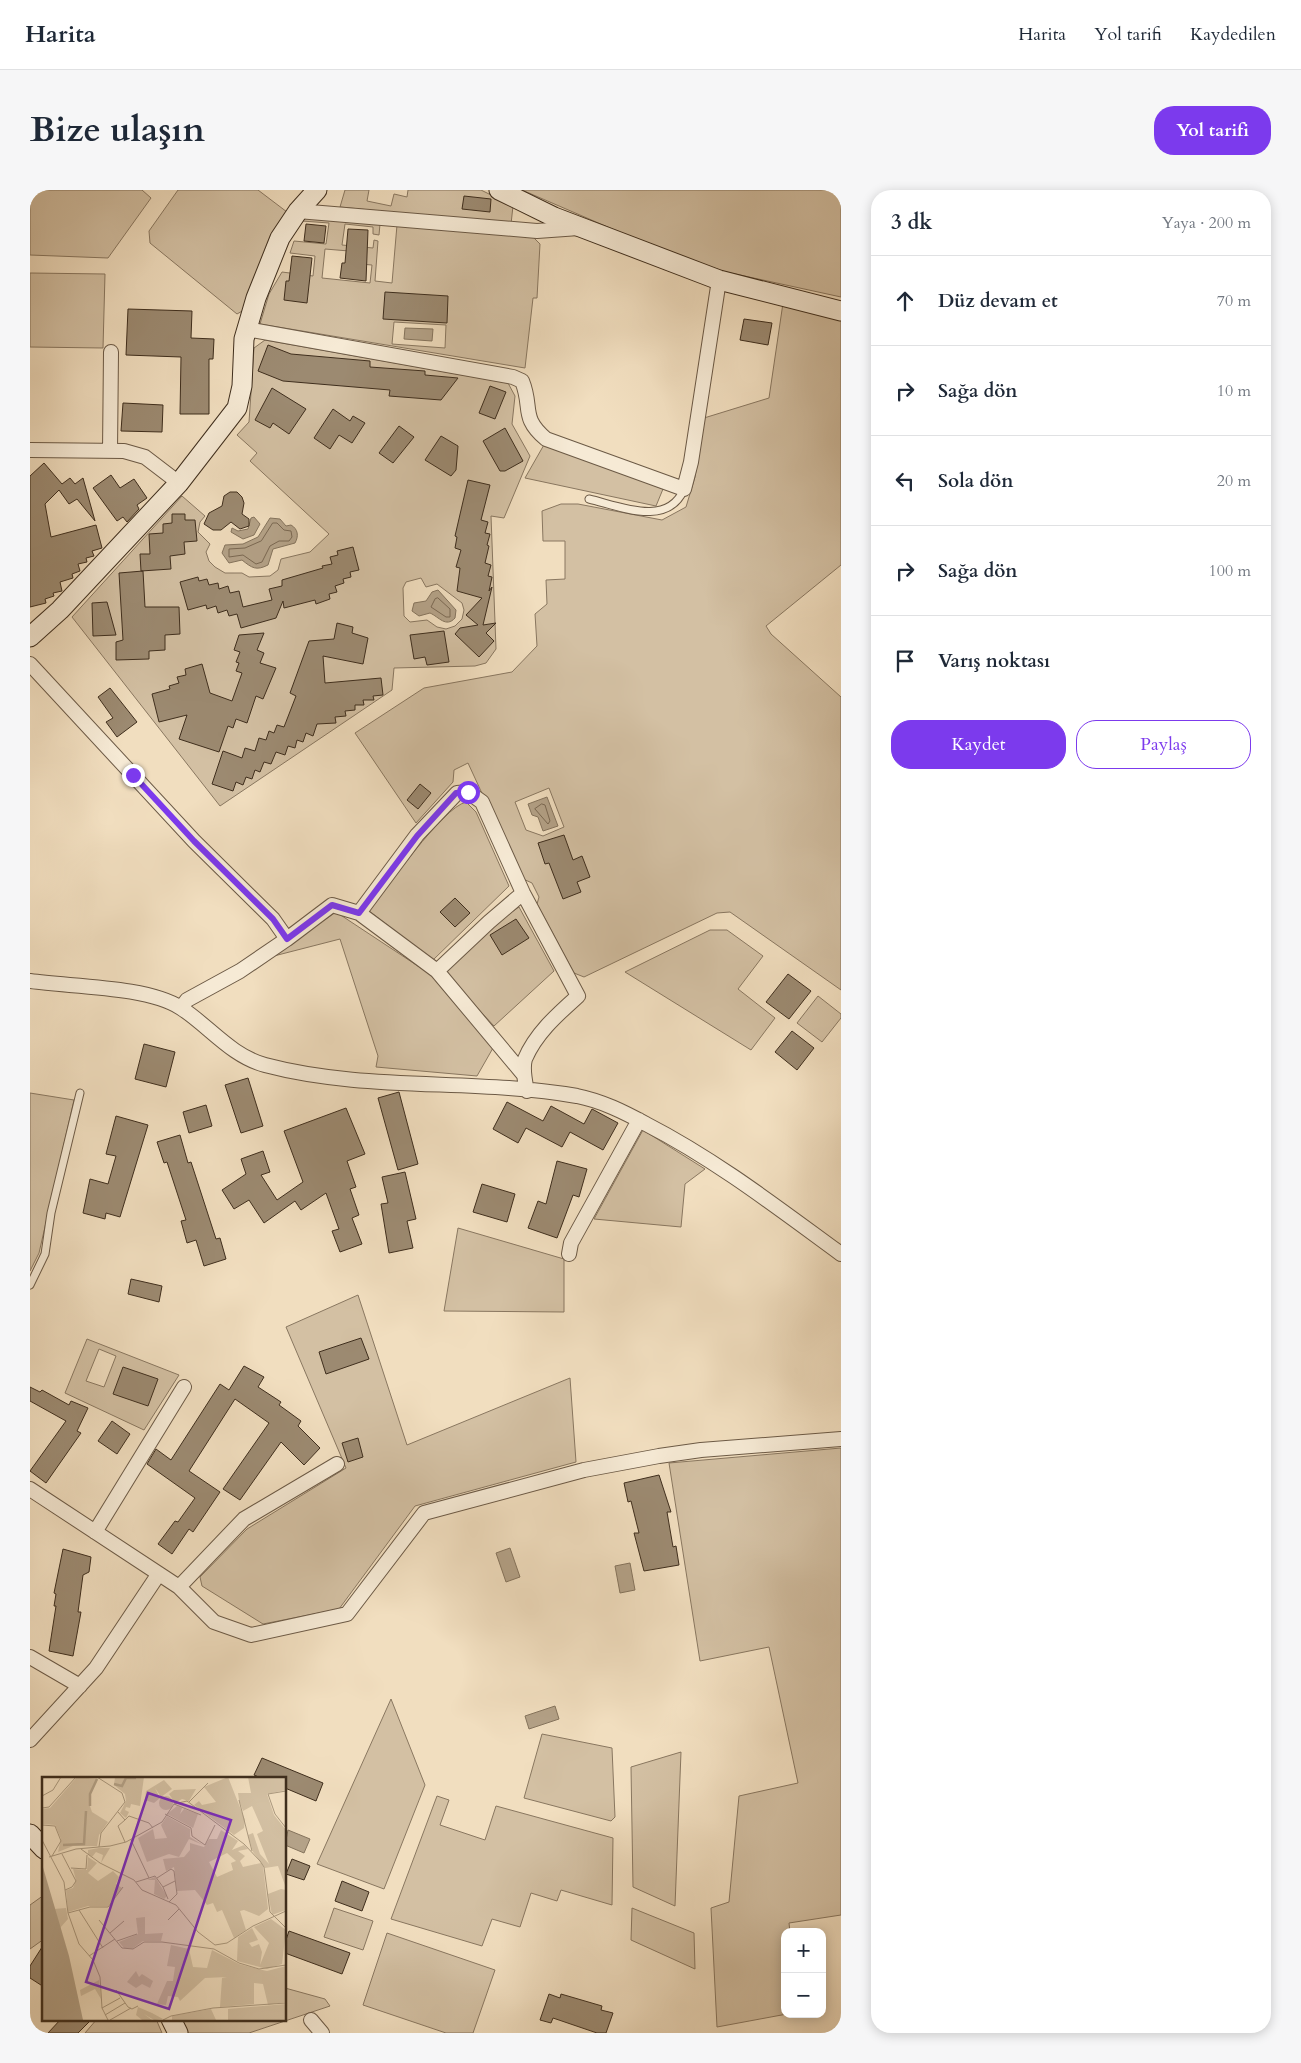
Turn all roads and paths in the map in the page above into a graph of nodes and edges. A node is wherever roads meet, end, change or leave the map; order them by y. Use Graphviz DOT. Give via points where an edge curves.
graph roads {
  1 [pos="317,190"];
  2 [pos="499,190"];
  3 [pos="298,211"];
  4 [pos="581,228"];
  5 [pos="719,280"];
  6 [pos="841,310"];
  7 [pos="246,329"];
  8 [pos="111,352"];
  9 [pos="30,450"];
  10 [pos="110,451"];
  11 [pos="179,483"];
  12 [pos="684,489"];
  13 [pos="589,499"];
  14 [pos="30,637"];
  15 [pos="30,664"];
  16 [pos="523,893"];
  17 [pos="359,913"];
  18 [pos="287,939"];
  19 [pos="437,971"];
  20 [pos="30,981"];
  21 [pos="181,1008"];
  22 [pos="524,1075"];
  23 [pos="526,1091"];
  24 [pos="80,1093"];
  25 [pos="639,1120"];
  26 [pos="569,1254"];
  27 [pos="841,1254"];
  28 [pos="30,1285"];
  29 [pos="184,1387"];
  30 [pos="841,1439"];
  31 [pos="337,1464"];
  32 [pos="30,1489"];
  33 [pos="95,1532"];
  34 [pos="158,1575"];
  35 [pos="179,1587"];
  36 [pos="30,1656"];
  37 [pos="80,1686"];
  38 [pos="30,1740"];
  39 [pos="30,1834"];
  40 [pos="42,1848"];
  41 [pos="172,2020"];
  42 [pos="311,2020"];
  43 [pos="178,2033"];
  44 [pos="322,2033"];
  1 -- 3 [label="street"];
  2 -- 4 [label="street"];
  3 -- 4 [label="street" via="537,231"];
  3 -- 7 [label="street" via="280,238"];
  4 -- 5 [label="street"];
  5 -- 6 [label="street"];
  5 -- 12 [label="street"];
  7 -- 11 [label="street" via="237,408"];
  7 -- 12 [label="street" via="513,377 522,381 526,390 527,412 533,428 546,439"];
  8 -- 10 [label="street"];
  9 -- 10 [label="street"];
  10 -- 11 [label="street" via="145,457"];
  11 -- 14 [label="street" via="60,610"];
  12 -- 13 [label="lane" via="673,507 659,512"];
  15 -- 18 [label="street" via="194,841 273,919"];
  16 -- 17 [label="street" via="482,802 468,792 456,793 417,836"];
  16 -- 19 [label="street"];
  16 -- 22 [label="street" via="578,996 547,1024 525,1060"];
  17 -- 18 [label="street" via="332,905"];
  17 -- 19 [label="street"];
  18 -- 21 [label="street" via="240,971 188,1000"];
  19 -- 22 [label="street"];
  20 -- 21 [label="street" via="153,995"];
  21 -- 23 [label="street" via="224,1044 262,1065 352,1079"];
  22 -- 23 [label="street"];
  23 -- 25 [label="street" via="602,1102"];
  24 -- 28 [label="lane" via="51,1213 45,1254"];
  25 -- 26 [label="street" via="571,1243"];
  25 -- 27 [label="street" via="677,1140"];
  29 -- 33 [label="street"];
  30 -- 35 [label="street" via="659,1456 584,1470 424,1513 347,1614 251,1635 214,1622"];
  31 -- 35 [label="street" via="244,1519"];
  32 -- 33 [label="street"];
  33 -- 34 [label="street"];
  34 -- 35 [label="street"];
  34 -- 37 [label="street" via="96,1668"];
  36 -- 37 [label="street"];
  37 -- 38 [label="street"];
  39 -- 40 [label="street"];
  41 -- 43 [label="street"];
  42 -- 44 [label="street"];
}
